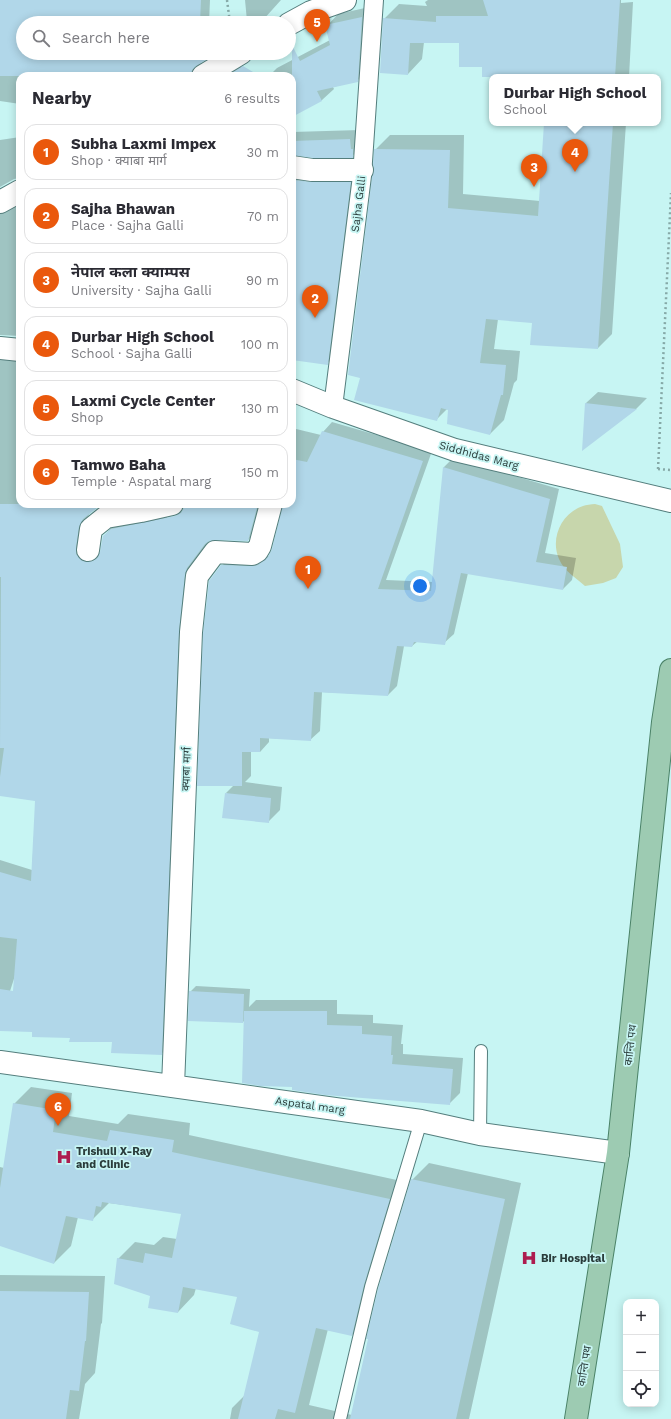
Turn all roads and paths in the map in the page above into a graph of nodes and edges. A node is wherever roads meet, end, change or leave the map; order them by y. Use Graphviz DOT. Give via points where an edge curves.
graph roads {
  1 [pos="227,0"];
  2 [pos="345,0"];
  3 [pos="374,0"];
  4 [pos="229,16"];
  5 [pos="296,20"];
  6 [pos="229,60"];
  7 [pos="210,72"];
  8 [pos="296,168"];
  9 [pos="362,170"];
  10 [pos="16,193"];
  11 [pos="671,193"];
  12 [pos="0,202"];
  13 [pos="0,348"];
  14 [pos="16,350"];
  15 [pos="296,393"];
  16 [pos="333,407"];
  17 [pos="671,470"];
  18 [pos="671,500"];
  19 [pos="154,508"];
  20 [pos="270,508"];
  21 [pos="88,550"];
  22 [pos="671,670"];
  23 [pos="481,1051"];
  24 [pos="0,1062"];
  25 [pos="173,1086"];
  26 [pos="421,1121"];
  27 [pos="480,1134"];
  28 [pos="618,1153"];
  29 [pos="340,1419"];
  30 [pos="576,1419"];
  1 -- 4 [label="path"];
  2 -- 5 [label="street"];
  3 -- 9 [label="street, Sajha Galli"];
  6 -- 7 [label="street"];
  8 -- 9 [label="street"];
  9 -- 16 [label="street, Sajha Galli"];
  10 -- 12 [label="street"];
  11 -- 17 [label="path" via="658,469"];
  13 -- 14 [label="street"];
  15 -- 16 [label="street, Siddhidas Marg"];
  16 -- 18 [label="street, Siddhidas Marg" via="455,450"];
  19 -- 21 [label="street" via="106,517 91,529"];
  20 -- 25 [label="street, क्याबा मार्ग" via="257,551 252,554 215,552 197,576 191,640"];
  22 -- 28 [label="main road, कान्ति पथ" via="663,722"];
  23 -- 27 [label="lane"];
  24 -- 25 [label="street, Aspatal marg"];
  25 -- 26 [label="street, Aspatal marg"];
  26 -- 27 [label="street, Aspatal marg"];
  26 -- 29 [label="lane" via="371,1287"];
  27 -- 28 [label="street, Aspatal marg"];
  28 -- 30 [label="main road, कान्ति पथ"];
}
